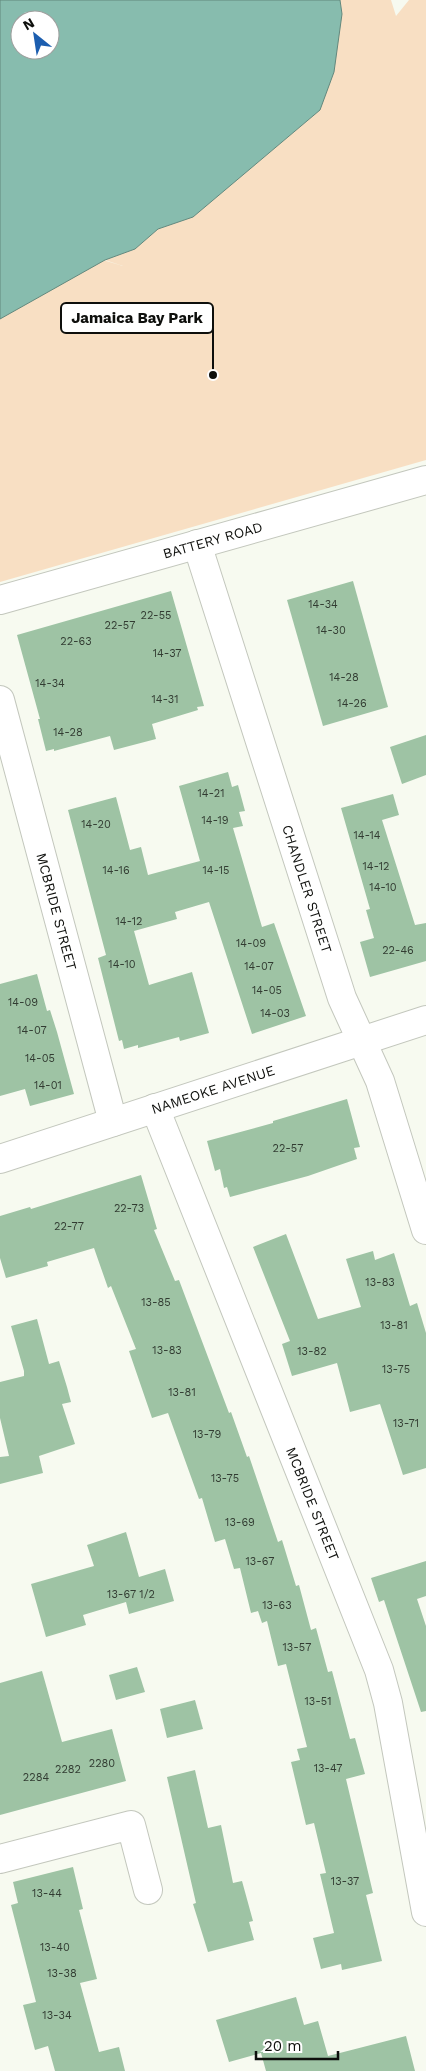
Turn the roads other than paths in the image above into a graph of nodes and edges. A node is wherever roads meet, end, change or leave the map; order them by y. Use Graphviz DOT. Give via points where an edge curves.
graph roads {
  1 [pos="426,480"];
  2 [pos="197,544"];
  3 [pos="0,600"];
  4 [pos="0,700"];
  5 [pos="426,1020"];
  6 [pos="362,1040"];
  7 [pos="155,1108"];
  8 [pos="113,1122"];
  9 [pos="0,1159"];
  10 [pos="426,1230"];
  11 [pos="0,1859"];
  12 [pos="422,1866"];
  13 [pos="148,1890"];
  14 [pos="426,1912"];
  1 -- 2 [label="street, BATTERY ROAD"];
  2 -- 3 [label="street, BATTERY ROAD"];
  2 -- 6 [label="street, CHANDLER STREET" via="342,998"];
  4 -- 8 [label="street, MCBRIDE STREET"];
  5 -- 6 [label="street, NAMEOKE AVENUE"];
  6 -- 7 [label="street, NAMEOKE AVENUE"];
  6 -- 10 [label="street, CHANDLER STREET" via="380,1081"];
  7 -- 8 [label="street, NAMEOKE AVENUE"];
  7 -- 12 [label="street, MCBRIDE STREET" via="379,1670"];
  8 -- 9 [label="street, NAMEOKE AVENUE"];
  11 -- 13 [label="street" via="131,1825"];
  12 -- 14 [label="street, MCBRIDE STREET"];
}
